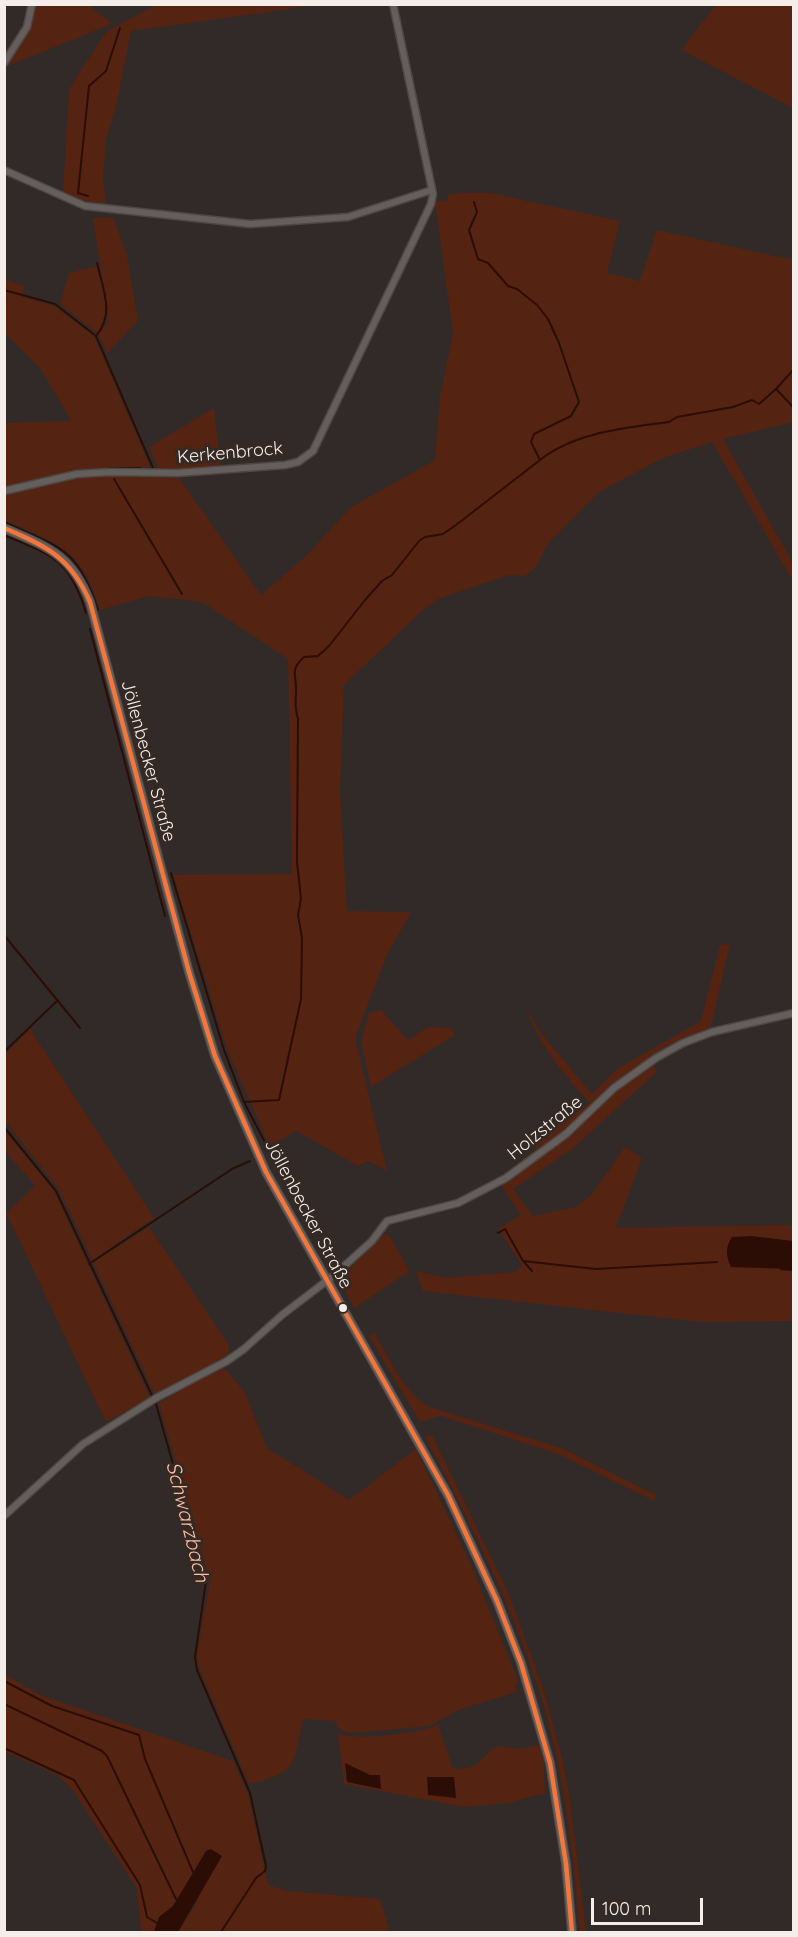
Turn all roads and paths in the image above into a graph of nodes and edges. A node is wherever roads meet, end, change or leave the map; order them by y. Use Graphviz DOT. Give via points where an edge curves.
graph roads {
  1 [pos="32,4"];
  2 [pos="393,4"];
  3 [pos="4,63"];
  4 [pos="4,170"];
  5 [pos="432,190"];
  6 [pos="4,491"];
  7 [pos="4,528"];
  8 [pos="794,1012"];
  9 [pos="326,1281"];
  10 [pos="4,1516"];
  11 [pos="572,1932"];
  1 -- 3 [label="street" via="27,27"];
  2 -- 5 [label="street, Kerkenbrock"];
  4 -- 5 [label="street" via="85,206 250,224 348,217"];
  5 -- 6 [label="street, Kerkenbrock" via="431,204 328,421 306,457 285,465 226,471 77,474"];
  7 -- 9 [label="street, Jöllenbecker Straße" via="63,558 85,589 215,1056 266,1172"];
  8 -- 9 [label="street, Holzstraße" via="712,1032 656,1058 614,1088 566,1134 506,1178 458,1203 387,1221 372,1241"];
  9 -- 10 [label="street, Holzstraße" via="227,1361 149,1402 83,1444"];
  9 -- 11 [label="street, Jöllenbecker Straße" via="448,1495 510,1634 550,1763"];
}
